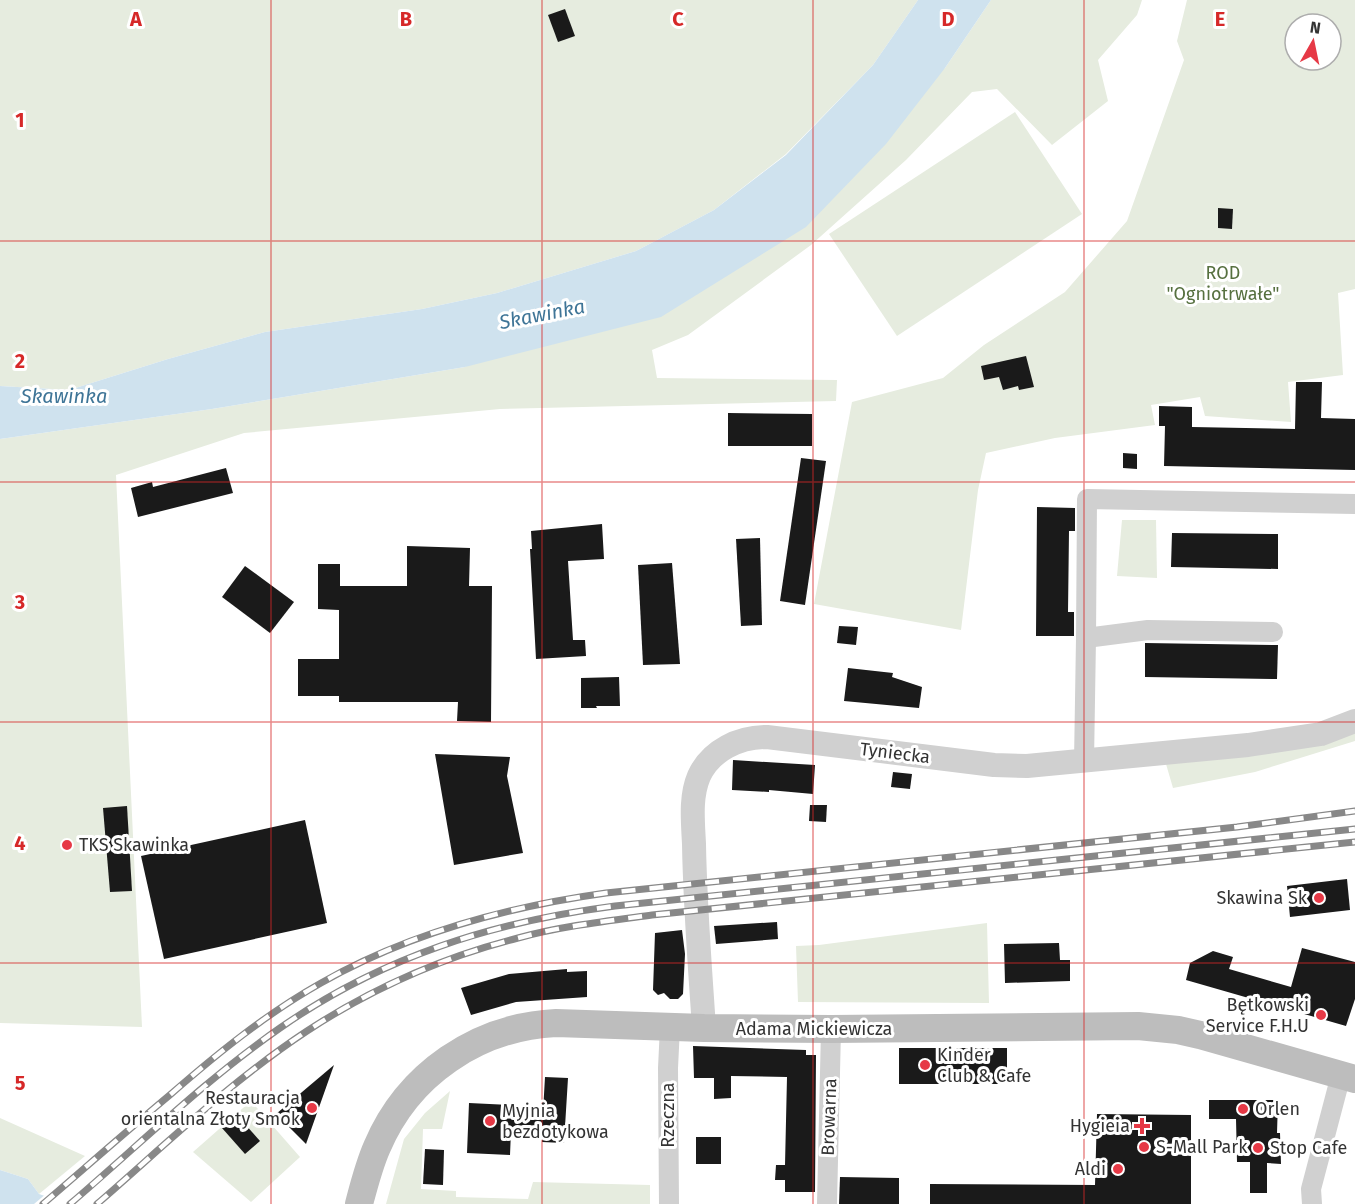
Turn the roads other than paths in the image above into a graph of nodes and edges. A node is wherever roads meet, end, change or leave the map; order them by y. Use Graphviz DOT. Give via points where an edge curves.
graph roads {
  1 [pos="1355,504"];
  2 [pos="1273,632"];
  3 [pos="1086,638"];
  4 [pos="1355,721"];
  5 [pos="1084,762"];
  6 [pos="670,1027"];
  7 [pos="704,1028"];
  8 [pos="831,1029"];
  9 [pos="1348,1077"];
  10 [pos="359,1204"];
  11 [pos="669,1204"];
  12 [pos="827,1204"];
  13 [pos="1312,1204"];
  1 -- 3 [label="street" via="1088,499"];
  2 -- 3 [label="street" via="1148,630"];
  3 -- 5 [label="street"];
  4 -- 5 [label="street, Tyniecka" via="1321,734 1288,739"];
  5 -- 7 [label="street, Tyniecka" via="994,765 767,737 741,740 720,751 698,778 693,807"];
  6 -- 7 [label="main road, Adama Mickiewicza"];
  6 -- 10 [label="main road, Adama Mickiewicza" via="545,1023 501,1032 465,1049 429,1073 398,1109 376,1148"];
  6 -- 11 [label="street, Rzeczna"];
  7 -- 8 [label="main road, Adama Mickiewicza"];
  8 -- 9 [label="main road, Adama Mickiewicza" via="1159,1028 1200,1035"];
  8 -- 12 [label="street, Browarna"];
  9 -- 13 [label="street" via="1311,1189"];
}
